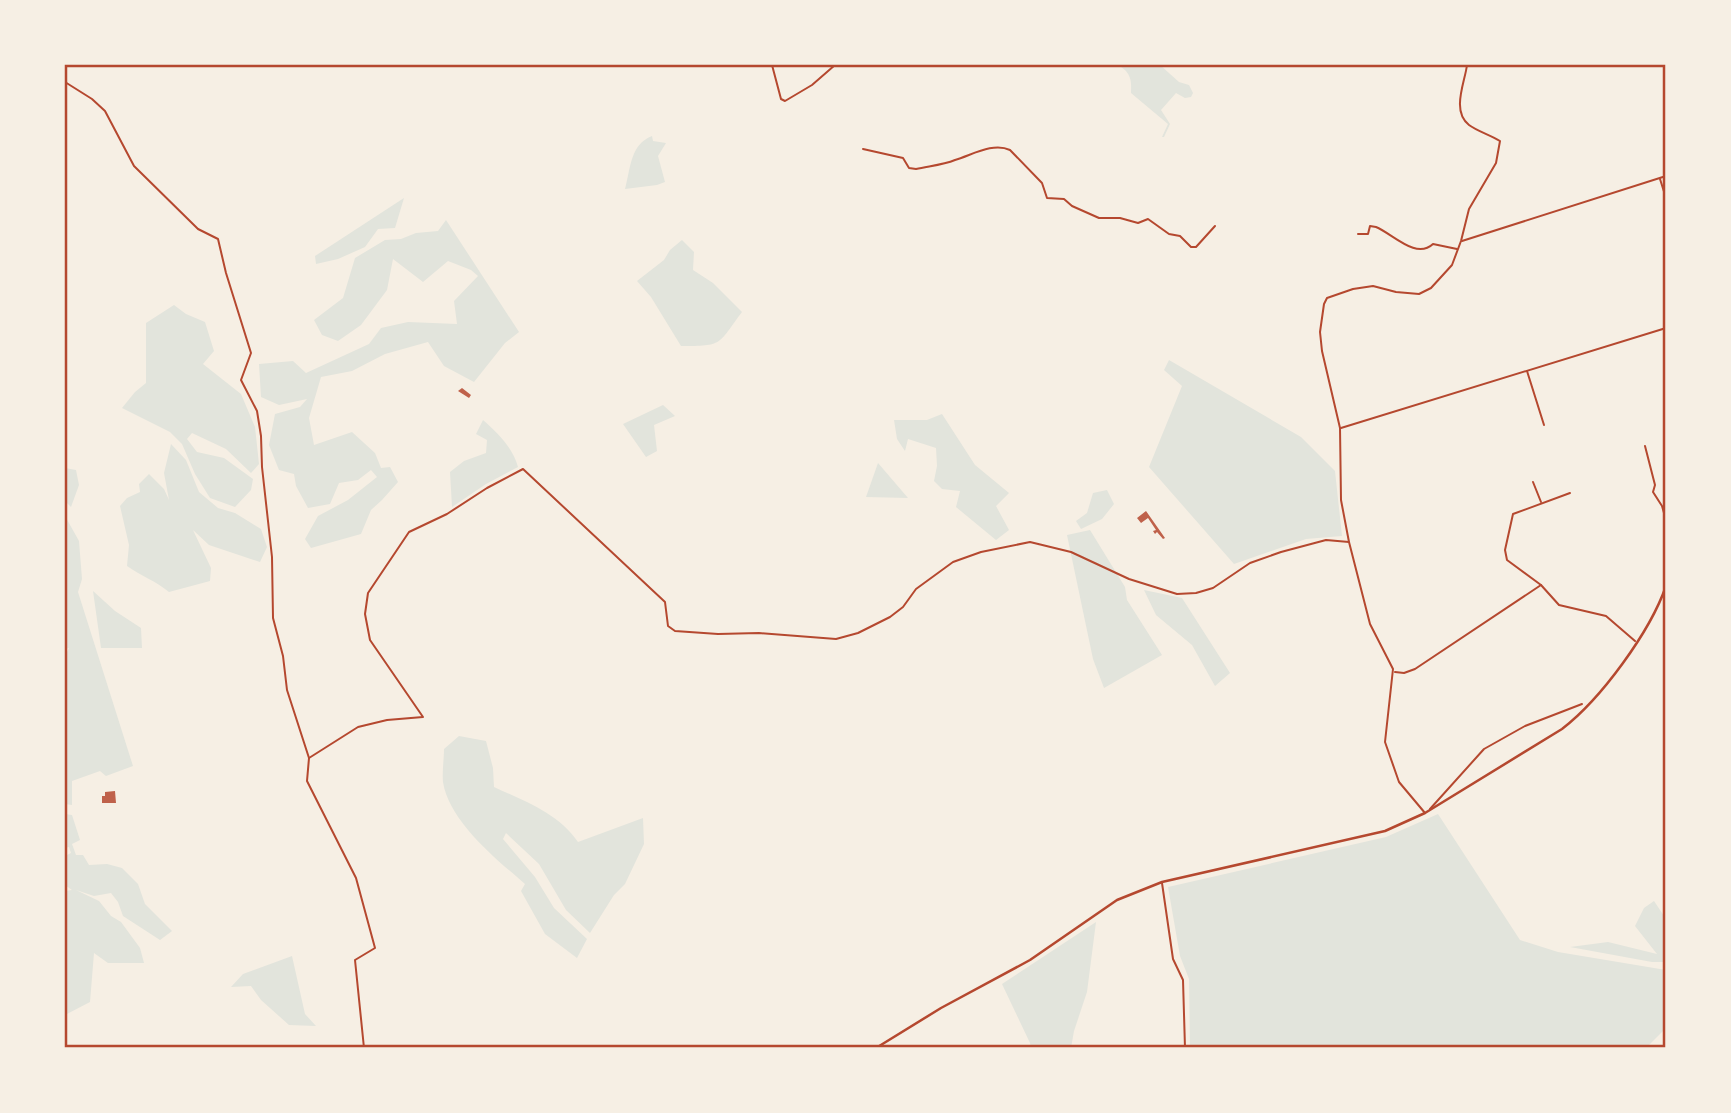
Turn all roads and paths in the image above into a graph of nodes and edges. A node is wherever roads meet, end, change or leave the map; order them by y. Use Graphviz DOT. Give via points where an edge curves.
graph roads {
  1 [pos="772,65"];
  2 [pos="835,65"];
  3 [pos="1467,65"];
  4 [pos="65,82"];
  5 [pos="863,149"];
  6 [pos="1666,176"];
  7 [pos="1660,178"];
  8 [pos="1666,198"];
  9 [pos="1215,226"];
  10 [pos="1359,234"];
  11 [pos="1461,241"];
  12 [pos="1458,249"];
  13 [pos="1666,328"];
  14 [pos="1527,370"];
  15 [pos="1544,425"];
  16 [pos="1340,428"];
  17 [pos="1645,446"];
  18 [pos="1533,482"];
  19 [pos="1570,493"];
  20 [pos="1541,503"];
  21 [pos="1666,520"];
  22 [pos="1349,542"];
  23 [pos="1541,585"];
  24 [pos="1666,586"];
  25 [pos="1636,642"];
  26 [pos="1394,672"];
  27 [pos="1582,704"];
  28 [pos="1577,707"];
  29 [pos="1583,712"];
  30 [pos="309,758"];
  31 [pos="1430,810"];
  32 [pos="1425,813"];
  33 [pos="1162,882"];
  34 [pos="364,1048"];
  35 [pos="876,1048"];
  36 [pos="1185,1048"];
  1 -- 2 [label="street" via="785,101"];
  3 -- 11 [label="street" via="1461,113 1468,124 1500,141 1500,148 1469,209"];
  4 -- 30 [label="street" via="105,111 134,166 198,229 218,239 222,248 251,353 241,380 257,411 261,436 273,618 287,690"];
  5 -- 9 [label="street" via="902,159 916,169 977,151 1005,148 1042,183 1047,198 1065,199 1099,218 1138,223 1148,219 1191,247"];
  6 -- 7 [label="street"];
  7 -- 8 [label="street"];
  7 -- 11 [label="street"];
  10 -- 12 [label="street" via="1368,234 1370,226 1376,226 1416,250 1433,244"];
  11 -- 12 [label="street"];
  12 -- 16 [label="street" via="1452,265 1432,288 1419,294 1373,286 1328,298 1324,304 1322,351"];
  13 -- 14 [label="street"];
  14 -- 15 [label="street"];
  14 -- 16 [label="street"];
  16 -- 22 [label="street" via="1341,500"];
  17 -- 21 [label="street" via="1653,492"];
  18 -- 20 [label="street"];
  19 -- 20 [label="street"];
  20 -- 23 [label="street" via="1513,514 1505,554 1514,567"];
  22 -- 26 [label="street" via="1370,624"];
  22 -- 30 [label="street" via="1326,540 1281,552 1250,563 1213,588 1177,594 1109,571 1071,552 1030,542 953,562 916,589 890,617 836,639 675,631 668,626 665,602 523,469 409,532 368,593 365,614 370,640 423,718 358,727"];
  23 -- 25 [label="street" via="1559,605 1606,617"];
  23 -- 26 [label="street" via="1415,669"];
  24 -- 25 [label="main road"];
  25 -- 29 [label="main road"];
  26 -- 32 [label="street" via="1385,742 1399,782"];
  27 -- 28 [label="street"];
  28 -- 29 [label="street"];
  28 -- 31 [label="street" via="1525,726 1484,748"];
  29 -- 31 [label="main road"];
  30 -- 34 [label="street" via="307,781 356,878 375,948 355,960"];
  31 -- 32 [label="main road"];
  32 -- 33 [label="main road" via="1385,831"];
  33 -- 35 [label="main road" via="1117,900 1030,960"];
  33 -- 36 [label="street" via="1173,959 1183,980"];
}
